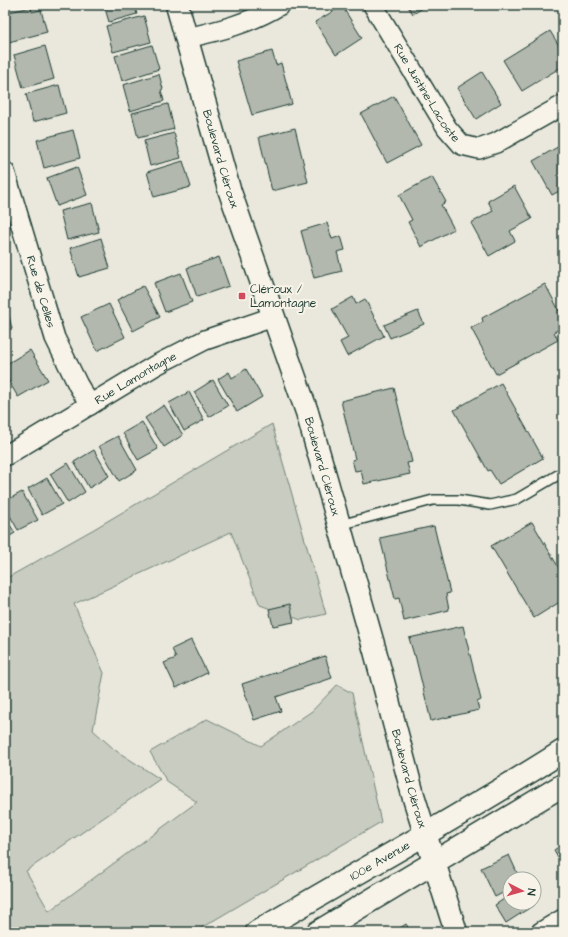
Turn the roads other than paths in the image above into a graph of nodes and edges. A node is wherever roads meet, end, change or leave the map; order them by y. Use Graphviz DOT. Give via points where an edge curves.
graph roads {
  1 [pos="177,5"];
  2 [pos="280,5"];
  3 [pos="373,5"];
  4 [pos="186,38"];
  5 [pos="563,105"];
  6 [pos="5,172"];
  7 [pos="273,317"];
  8 [pos="90,405"];
  9 [pos="5,456"];
  10 [pos="563,472"];
  11 [pos="340,525"];
  12 [pos="563,751"];
  13 [pos="563,785"];
  14 [pos="425,834"];
  15 [pos="434,864"];
  16 [pos="563,919"];
  17 [pos="257,932"];
  18 [pos="318,932"];
  19 [pos="456,932"];
  20 [pos="541,932"];
  1 -- 4 [label="street, Boulevard Cléroux"];
  2 -- 4 [label="street" via="239,24"];
  3 -- 5 [label="street, Rue Justine-Lacoste" via="447,128 462,145 479,149 496,143"];
  4 -- 7 [label="street, Boulevard Cléroux" via="229,189"];
  6 -- 8 [label="street, Rue de Celles" via="55,338"];
  7 -- 8 [label="street, Rue Lamontagne" via="205,340 156,365"];
  7 -- 11 [label="street, Boulevard Cléroux" via="307,412"];
  8 -- 9 [label="street, Rue Lamontagne"];
  10 -- 11 [label="lane" via="517,499 490,505 459,500 433,500"];
  11 -- 14 [label="street, Boulevard Cléroux"];
  12 -- 14 [label="street, 100e Avenue"];
  13 -- 15 [label="street"];
  14 -- 15 [label="street, Boulevard Cléroux"];
  14 -- 17 [label="street, 100e Avenue"];
  15 -- 18 [label="street"];
  15 -- 19 [label="street, Boulevard Cléroux"];
  16 -- 20 [label="street"];
}
